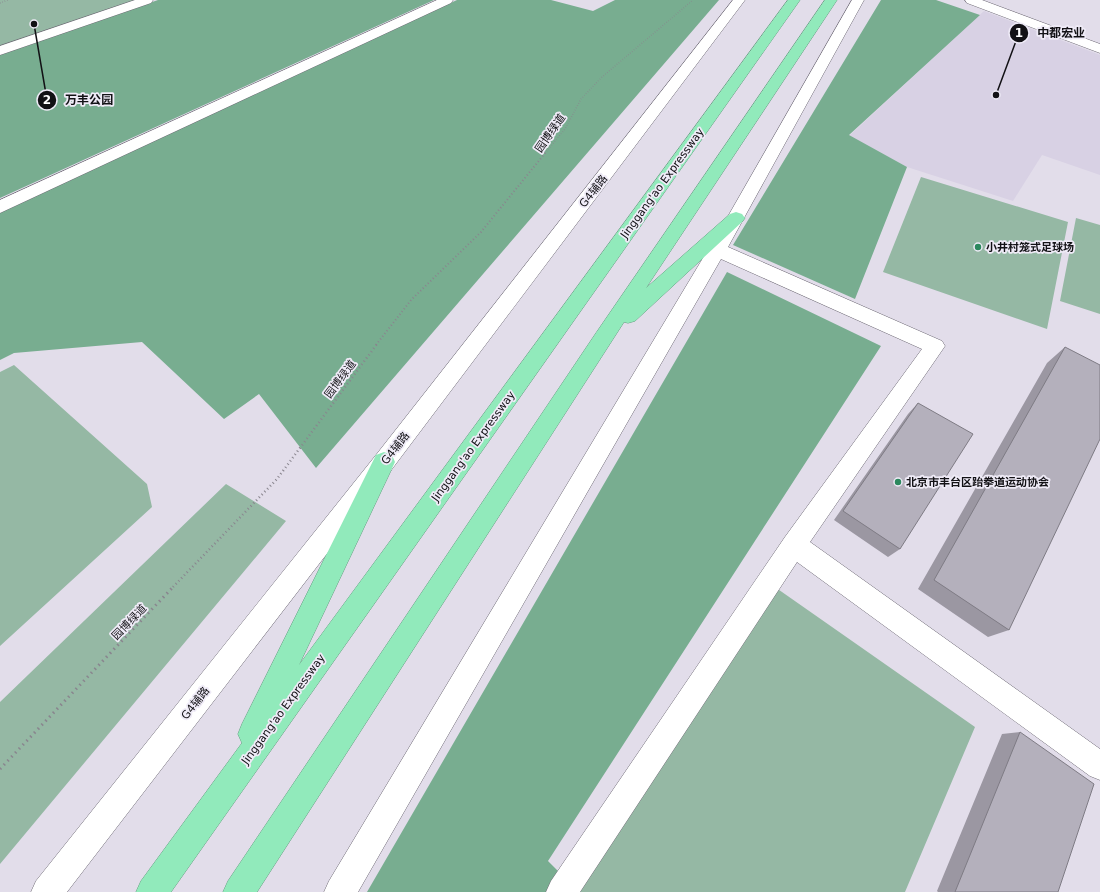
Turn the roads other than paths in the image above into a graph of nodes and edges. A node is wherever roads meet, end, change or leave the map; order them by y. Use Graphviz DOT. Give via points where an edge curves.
graph roads {
  1 [pos="147,0"];
  2 [pos="447,0"];
  3 [pos="739,0"];
  4 [pos="794,0"];
  5 [pos="831,0"];
  6 [pos="858,0"];
  7 [pos="971,0"];
  8 [pos="1100,49"];
  9 [pos="0,51"];
  10 [pos="0,207"];
  11 [pos="736,218"];
  12 [pos="717,250"];
  13 [pos="603,338"];
  14 [pos="384,462"];
  15 [pos="794,545"];
  16 [pos="1100,766"];
  17 [pos="226,788"];
  18 [pos="47,892"];
  19 [pos="152,892"];
  20 [pos="239,892"];
  21 [pos="340,892"];
  22 [pos="562,892"];
  1 -- 9 [label="street"];
  2 -- 10 [label="street"];
  3 -- 14 [label="street, G4辅路"];
  4 -- 17 [label="highway, Jinggang'ao Expressway"];
  5 -- 13 [label="highway"];
  6 -- 11 [label="street"];
  7 -- 8 [label="street"];
  11 -- 12 [label="street"];
  11 -- 13 [label="highway"];
  12 -- 15 [label="street" via="935,346"];
  12 -- 21 [label="street"];
  13 -- 20 [label="highway"];
  14 -- 17 [label="highway"];
  14 -- 18 [label="street, G4辅路"];
  15 -- 16 [label="street"];
  15 -- 22 [label="street"];
  17 -- 19 [label="highway, Jinggang'ao Expressway"];
}
